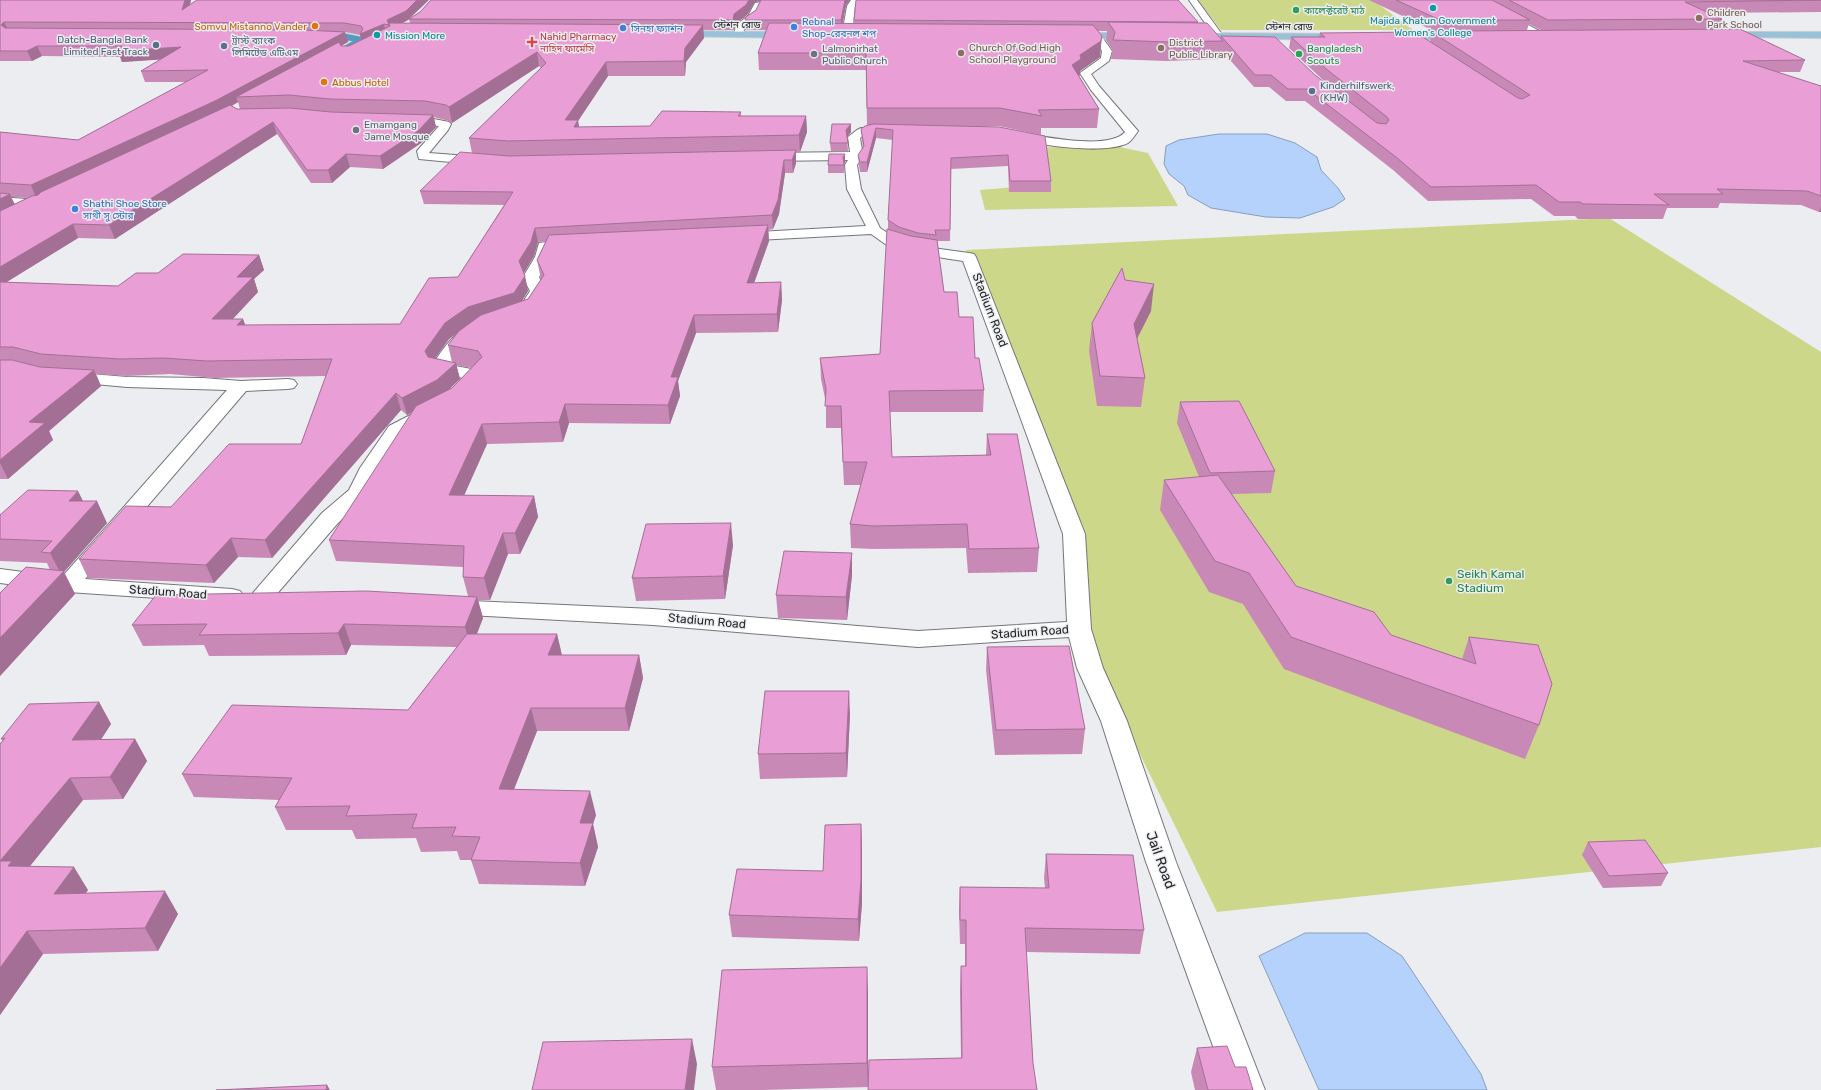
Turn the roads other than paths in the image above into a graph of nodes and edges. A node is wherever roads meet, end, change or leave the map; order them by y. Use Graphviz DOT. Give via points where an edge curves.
graph roads {
  1 [pos="855,0"];
  2 [pos="1193,0"];
  3 [pos="1475,0"];
  4 [pos="774,2"];
  5 [pos="660,34"];
  6 [pos="306,35"];
  7 [pos="739,35"];
  8 [pos="801,35"];
  9 [pos="847,35"];
  10 [pos="1712,35"];
  11 [pos="1821,35"];
  12 [pos="1062,36"];
  13 [pos="1094,36"];
  14 [pos="1149,36"];
  15 [pos="1180,36"];
  16 [pos="1220,36"];
  17 [pos="1548,36"];
  18 [pos="1270,37"];
  19 [pos="1356,37"];
  20 [pos="1380,37"];
  21 [pos="1412,37"];
  22 [pos="1474,37"];
  23 [pos="1520,37"];
  24 [pos="1424,46"];
  25 [pos="1280,47"];
  26 [pos="325,66"];
  27 [pos="396,121"];
  28 [pos="913,131"];
  29 [pos="999,132"];
  30 [pos="857,156"];
  31 [pos="756,157"];
  32 [pos="494,162"];
  33 [pos="0,201"];
  34 [pos="46,203"];
  35 [pos="23,215"];
  36 [pos="874,230"];
  37 [pos="721,238"];
  38 [pos="568,245"];
  39 [pos="511,317"];
  40 [pos="484,326"];
  41 [pos="55,377"];
  42 [pos="288,384"];
  43 [pos="241,386"];
  44 [pos="0,576"];
  45 [pos="68,585"];
  46 [pos="261,598"];
  47 [pos="284,599"];
  48 [pos="434,606"];
  49 [pos="1079,629"];
  50 [pos="1247,1090"];
  1 -- 9 [label="street" via="851,6"];
  2 -- 16 [label="street"];
  3 -- 17 [label="street"];
  4 -- 7 [label="street" via="758,6 752,17 741,25"];
  5 -- 7 [label="main road, স্টেশন রোড"];
  6 -- 26 [label="highway" via="365,38"];
  7 -- 8 [label="main road, স্টেশন রোড"];
  10 -- 11 [label="main road"];
  12 -- 13 [label="main road"];
  13 -- 14 [label="main road"];
  13 -- 29 [label="street" via="1107,51 1106,59 1085,73 1132,131 1125,139 1110,144 1070,143"];
  15 -- 16 [label="main road, স্টেশন রোড"];
  16 -- 18 [label="main road, স্টেশন রোড"];
  17 -- 23 [label="main road"];
  18 -- 19 [label="main road, স্টেশন রোড"];
  18 -- 25 [label="street"];
  20 -- 21 [label="main road"];
  21 -- 22 [label="main road"];
  21 -- 24 [label="street"];
  27 -- 32 [label="street" via="429,121 445,124 423,151 423,156"];
  28 -- 30 [label="street" via="861,132 854,137"];
  30 -- 31 [label="street"];
  30 -- 36 [label="street" via="851,166 854,189"];
  33 -- 34 [label="street"];
  34 -- 35 [label="highway"];
  36 -- 37 [label="street"];
  36 -- 49 [label="street, Stadium Road" via="893,243 916,250 969,257 1074,534"];
  38 -- 39 [label="street" via="544,246 542,257 531,277 538,292 524,313"];
  40 -- 46 [label="street" via="456,344 439,368 476,375 445,404 396,430 370,468 358,493 330,518"];
  41 -- 43 [label="street"];
  42 -- 43 [label="street"];
  43 -- 45 [label="street"];
  44 -- 45 [label="street, Stadium Road"];
  45 -- 46 [label="street, Stadium Road"];
  46 -- 47 [label="street, Stadium Road"];
  48 -- 49 [label="street, Stadium Road" via="654,617 918,639"];
  49 -- 50 [label="street, Jail Road" via="1090,668 1114,721 1161,862"];
}
